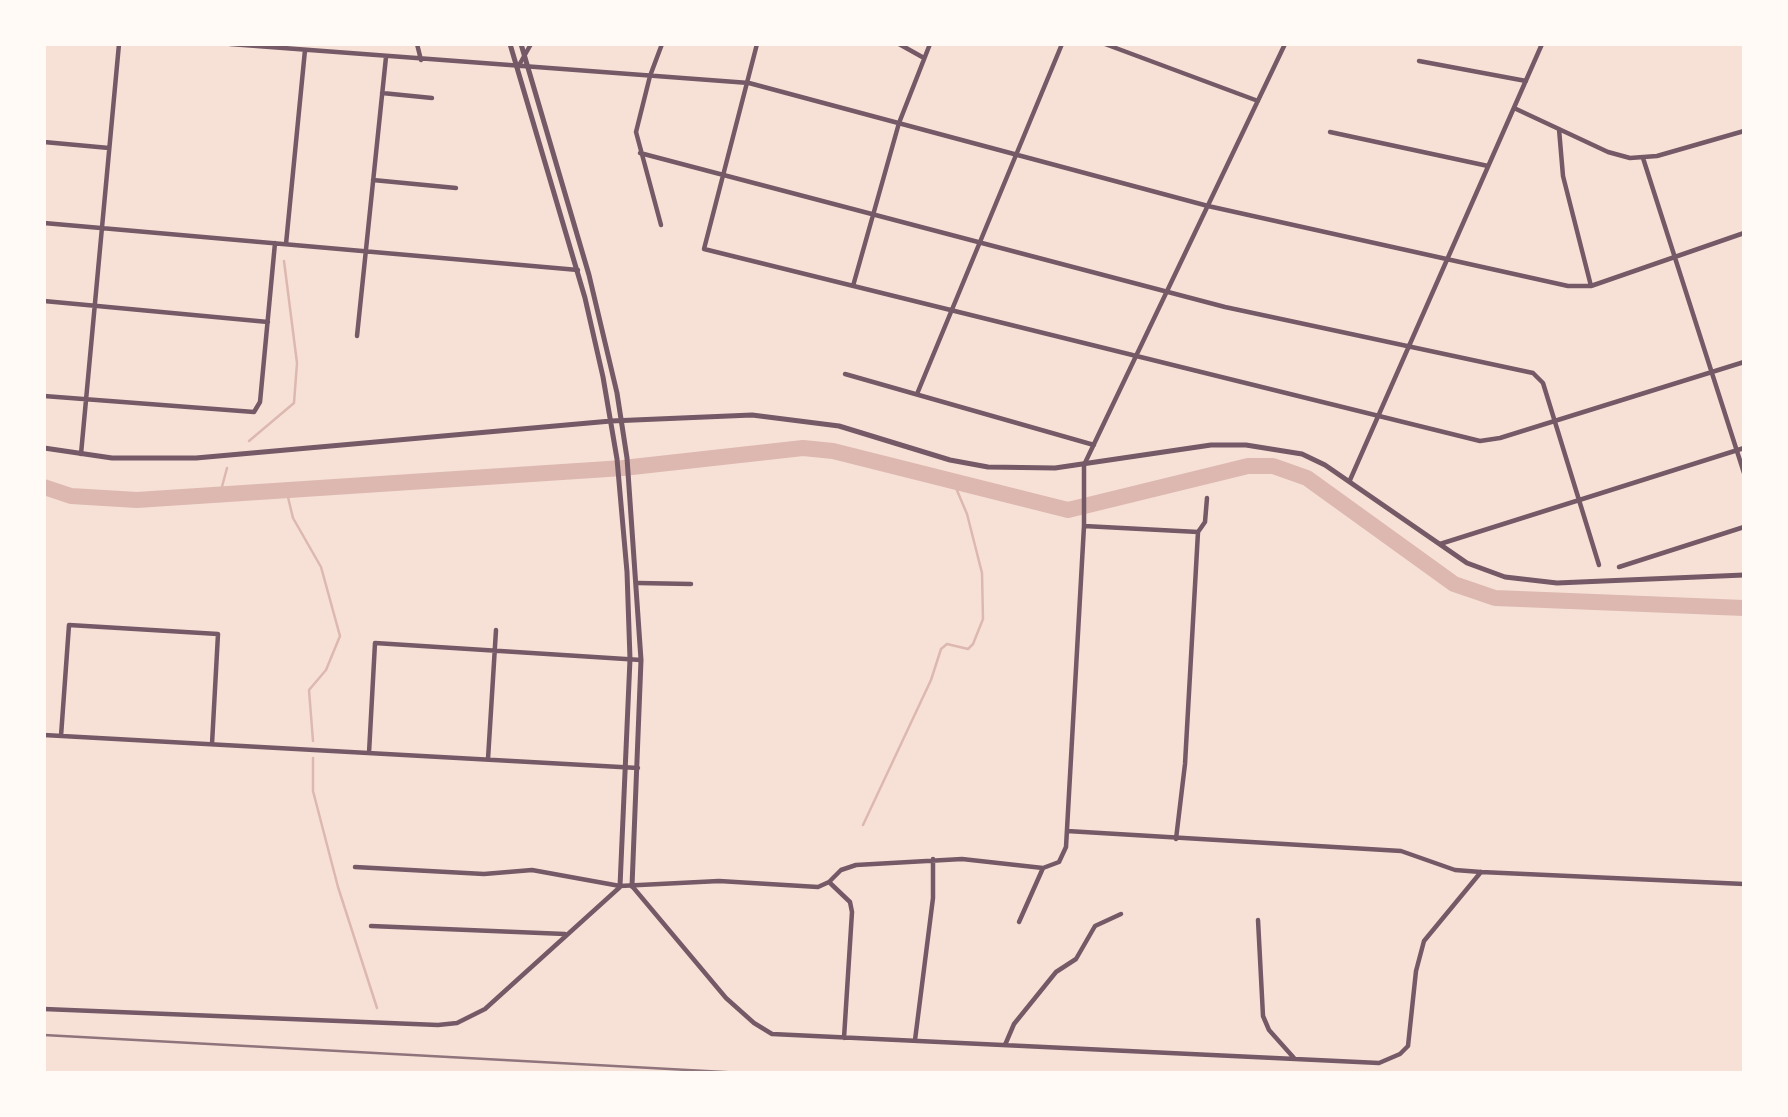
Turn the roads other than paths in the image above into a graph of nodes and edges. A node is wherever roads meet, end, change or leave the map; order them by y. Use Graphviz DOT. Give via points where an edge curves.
graph roads {
  1 [pos="118,44"];
  2 [pos="229,44"];
  3 [pos="417,44"];
  4 [pos="510,44"];
  5 [pos="521,44"];
  6 [pos="531,44"];
  7 [pos="662,44"];
  8 [pos="757,44"];
  9 [pos="899,44"];
  10 [pos="930,44"];
  11 [pos="1062,44"];
  12 [pos="1105,44"];
  13 [pos="1285,44"];
  14 [pos="1542,44"];
  15 [pos="258,45"];
  16 [pos="305,50"];
  17 [pos="386,57"];
  18 [pos="525,57"];
  19 [pos="924,58"];
  20 [pos="421,60"];
  21 [pos="1419,61"];
  22 [pos="517,67"];
  23 [pos="528,68"];
  24 [pos="650,76"];
  25 [pos="1526,81"];
  26 [pos="748,83"];
  27 [pos="382,93"];
  28 [pos="432,98"];
  29 [pos="1258,101"];
  30 [pos="1514,108"];
  31 [pos="898,123"];
  32 [pos="1559,129"];
  33 [pos="1744,131"];
  34 [pos="1330,132"];
  35 [pos="44,142"];
  36 [pos="109,148"];
  37 [pos="640,153"];
  38 [pos="1014,154"];
  39 [pos="1643,158"];
  40 [pos="1488,166"];
  41 [pos="724,174"];
  42 [pos="373,180"];
  43 [pos="456,188"];
  44 [pos="1208,206"];
  45 [pos="874,213"];
  46 [pos="44,223"];
  47 [pos="661,225"];
  48 [pos="102,228"];
  49 [pos="1744,233"];
  50 [pos="979,240"];
  51 [pos="275,243"];
  52 [pos="286,244"];
  53 [pos="366,251"];
  54 [pos="1675,257"];
  55 [pos="1447,259"];
  56 [pos="578,270"];
  57 [pos="589,275"];
  58 [pos="853,286"];
  59 [pos="1591,286"];
  60 [pos="1168,290"];
  61 [pos="44,301"];
  62 [pos="95,306"];
  63 [pos="951,310"];
  64 [pos="268,322"];
  65 [pos="357,336"];
  66 [pos="1409,346"];
  67 [pos="1136,356"];
  68 [pos="1744,362"];
  69 [pos="1712,372"];
  70 [pos="845,374"];
  71 [pos="916,394"];
  72 [pos="44,396"];
  73 [pos="86,399"];
  74 [pos="1378,417"];
  75 [pos="611,421"];
  76 [pos="622,421"];
  77 [pos="1555,422"];
  78 [pos="1094,445"];
  79 [pos="44,448"];
  80 [pos="1744,448"];
  81 [pos="1737,450"];
  82 [pos="81,455"];
  83 [pos="1084,465"];
  84 [pos="1744,473"];
  85 [pos="1350,480"];
  86 [pos="1207,498"];
  87 [pos="1579,500"];
  88 [pos="1084,526"];
  89 [pos="1744,527"];
  90 [pos="1198,532"];
  91 [pos="1440,544"];
  92 [pos="1600,565"];
  93 [pos="1619,566"];
  94 [pos="1744,575"];
  95 [pos="638,583"];
  96 [pos="691,584"];
  97 [pos="496,630"];
  98 [pos="495,651"];
  99 [pos="630,659"];
  100 [pos="641,660"];
  101 [pos="44,735"];
  102 [pos="61,736"];
  103 [pos="212,744"];
  104 [pos="369,753"];
  105 [pos="488,759"];
  106 [pos="628,767"];
  107 [pos="638,768"];
  108 [pos="1067,831"];
  109 [pos="1176,839"];
  110 [pos="933,859"];
  111 [pos="355,867"];
  112 [pos="1043,868"];
  113 [pos="1481,872"];
  114 [pos="829,882"];
  115 [pos="1744,884"];
  116 [pos="620,886"];
  117 [pos="632,886"];
  118 [pos="1121,914"];
  119 [pos="1258,920"];
  120 [pos="1019,922"];
  121 [pos="371,926"];
  122 [pos="566,934"];
  123 [pos="44,1009"];
  124 [pos="844,1038"];
  125 [pos="915,1040"];
  126 [pos="1005,1045"];
  127 [pos="1295,1058"];
  1 -- 36 [label="street"];
  2 -- 15 [label="street"];
  3 -- 20 [label="street"];
  4 -- 22 [label="street"];
  5 -- 18 [label="street"];
  6 -- 18 [label="street"];
  7 -- 24 [label="street"];
  8 -- 26 [label="street"];
  9 -- 19 [label="street"];
  10 -- 19 [label="street"];
  11 -- 38 [label="street"];
  12 -- 29 [label="street"];
  13 -- 29 [label="street"];
  14 -- 25 [label="street"];
  15 -- 16 [label="street"];
  16 -- 17 [label="street"];
  16 -- 52 [label="street"];
  17 -- 20 [label="street"];
  17 -- 27 [label="street"];
  18 -- 22 [label="street"];
  18 -- 23 [label="street"];
  19 -- 31 [label="street"];
  20 -- 22 [label="street"];
  21 -- 25 [label="street"];
  22 -- 23 [label="street"];
  22 -- 56 [label="street"];
  23 -- 24 [label="street"];
  23 -- 57 [label="street"];
  24 -- 26 [label="street"];
  24 -- 37 [label="street" via="636,128"];
  25 -- 30 [label="street"];
  26 -- 31 [label="street"];
  26 -- 41 [label="street"];
  27 -- 28 [label="street"];
  27 -- 42 [label="street"];
  29 -- 44 [label="street"];
  30 -- 32 [label="street"];
  30 -- 40 [label="street"];
  31 -- 38 [label="street"];
  31 -- 45 [label="street"];
  32 -- 39 [label="street" via="1620,156"];
  32 -- 59 [label="street" via="1563,176"];
  33 -- 39 [label="street"];
  34 -- 40 [label="street"];
  35 -- 36 [label="street"];
  36 -- 48 [label="street"];
  37 -- 41 [label="street"];
  37 -- 47 [label="street"];
  38 -- 44 [label="street"];
  38 -- 50 [label="street"];
  39 -- 54 [label="street"];
  40 -- 55 [label="street"];
  41 -- 45 [label="street"];
  41 -- 58 [label="street" via="704,248"];
  42 -- 43 [label="street"];
  42 -- 53 [label="street"];
  44 -- 55 [label="street"];
  44 -- 60 [label="street"];
  45 -- 50 [label="street"];
  45 -- 58 [label="street"];
  46 -- 48 [label="street"];
  48 -- 51 [label="street"];
  48 -- 62 [label="street"];
  49 -- 54 [label="street"];
  50 -- 60 [label="street"];
  50 -- 63 [label="street"];
  51 -- 52 [label="street"];
  51 -- 64 [label="street"];
  52 -- 53 [label="street"];
  53 -- 56 [label="street"];
  53 -- 65 [label="street"];
  54 -- 59 [label="street"];
  54 -- 69 [label="street"];
  55 -- 59 [label="street" via="1568,286"];
  55 -- 66 [label="street"];
  56 -- 57 [label="street"];
  56 -- 75 [label="street"];
  57 -- 76 [label="street"];
  58 -- 63 [label="street"];
  60 -- 66 [label="street" via="1225,307"];
  60 -- 67 [label="street"];
  61 -- 62 [label="street"];
  62 -- 64 [label="street"];
  62 -- 73 [label="street"];
  63 -- 67 [label="street"];
  63 -- 71 [label="street"];
  64 -- 73 [label="street" via="258,410 250,413"];
  66 -- 74 [label="street"];
  66 -- 77 [label="street" via="1536,374"];
  67 -- 74 [label="street"];
  67 -- 78 [label="street"];
  68 -- 69 [label="street"];
  69 -- 77 [label="street"];
  69 -- 81 [label="street"];
  70 -- 71 [label="street"];
  71 -- 78 [label="street"];
  72 -- 73 [label="street"];
  73 -- 82 [label="street"];
  74 -- 77 [label="street" via="1480,441"];
  74 -- 85 [label="street"];
  75 -- 76 [label="street"];
  75 -- 82 [label="street" via="196,458"];
  75 -- 99 [label="street"];
  76 -- 83 [label="street" via="783,417 839,426 988,467"];
  76 -- 95 [label="street"];
  77 -- 87 [label="street"];
  78 -- 83 [label="street"];
  79 -- 82 [label="street"];
  80 -- 81 [label="street"];
  81 -- 84 [label="street"];
  81 -- 87 [label="street"];
  83 -- 85 [label="street" via="1193,447 1245,445 1302,454"];
  83 -- 88 [label="street"];
  85 -- 91 [label="street"];
  86 -- 90 [label="street" via="1205,522"];
  87 -- 91 [label="street"];
  87 -- 92 [label="street"];
  88 -- 90 [label="street"];
  88 -- 108 [label="street"];
  89 -- 93 [label="street"];
  90 -- 109 [label="street" via="1185,764"];
  91 -- 94 [label="street" via="1483,570 1530,581"];
  95 -- 96 [label="street"];
  95 -- 100 [label="street"];
  97 -- 98 [label="street"];
  98 -- 99 [label="street"];
  98 -- 104 [label="street" via="376,643"];
  98 -- 105 [label="street"];
  99 -- 100 [label="street"];
  99 -- 106 [label="street"];
  100 -- 107 [label="street"];
  101 -- 102 [label="street"];
  102 -- 103 [label="street"];
  102 -- 103 [label="street" via="69,625 218,634"];
  103 -- 104 [label="street"];
  104 -- 105 [label="street"];
  105 -- 106 [label="street"];
  106 -- 107 [label="street"];
  106 -- 116 [label="street"];
  107 -- 117 [label="street"];
  108 -- 109 [label="street"];
  108 -- 112 [label="street" via="1064,855"];
  109 -- 113 [label="street" via="1401,850 1455,870"];
  110 -- 112 [label="street"];
  110 -- 114 [label="street" via="848,867"];
  110 -- 125 [label="street" via="933,898"];
  111 -- 116 [label="street" via="476,874 532,870"];
  112 -- 120 [label="street"];
  113 -- 115 [label="street"];
  113 -- 127 [label="street" via="1424,941 1408,1046 1380,1063"];
  114 -- 117 [label="street" via="818,887 719,881"];
  114 -- 124 [label="street" via="850,902 852,912"];
  116 -- 117 [label="street"];
  116 -- 122 [label="street"];
  117 -- 124 [label="street" via="726,998 754,1023 772,1034"];
  118 -- 126 [label="street" via="1095,926 1082,952 1050,979 1014,1024"];
  119 -- 127 [label="street" via="1263,1016 1269,1030"];
  121 -- 122 [label="street"];
  122 -- 123 [label="street" via="485,1009 457,1023"];
  124 -- 125 [label="street"];
  125 -- 126 [label="street"];
  126 -- 127 [label="street"];
}
